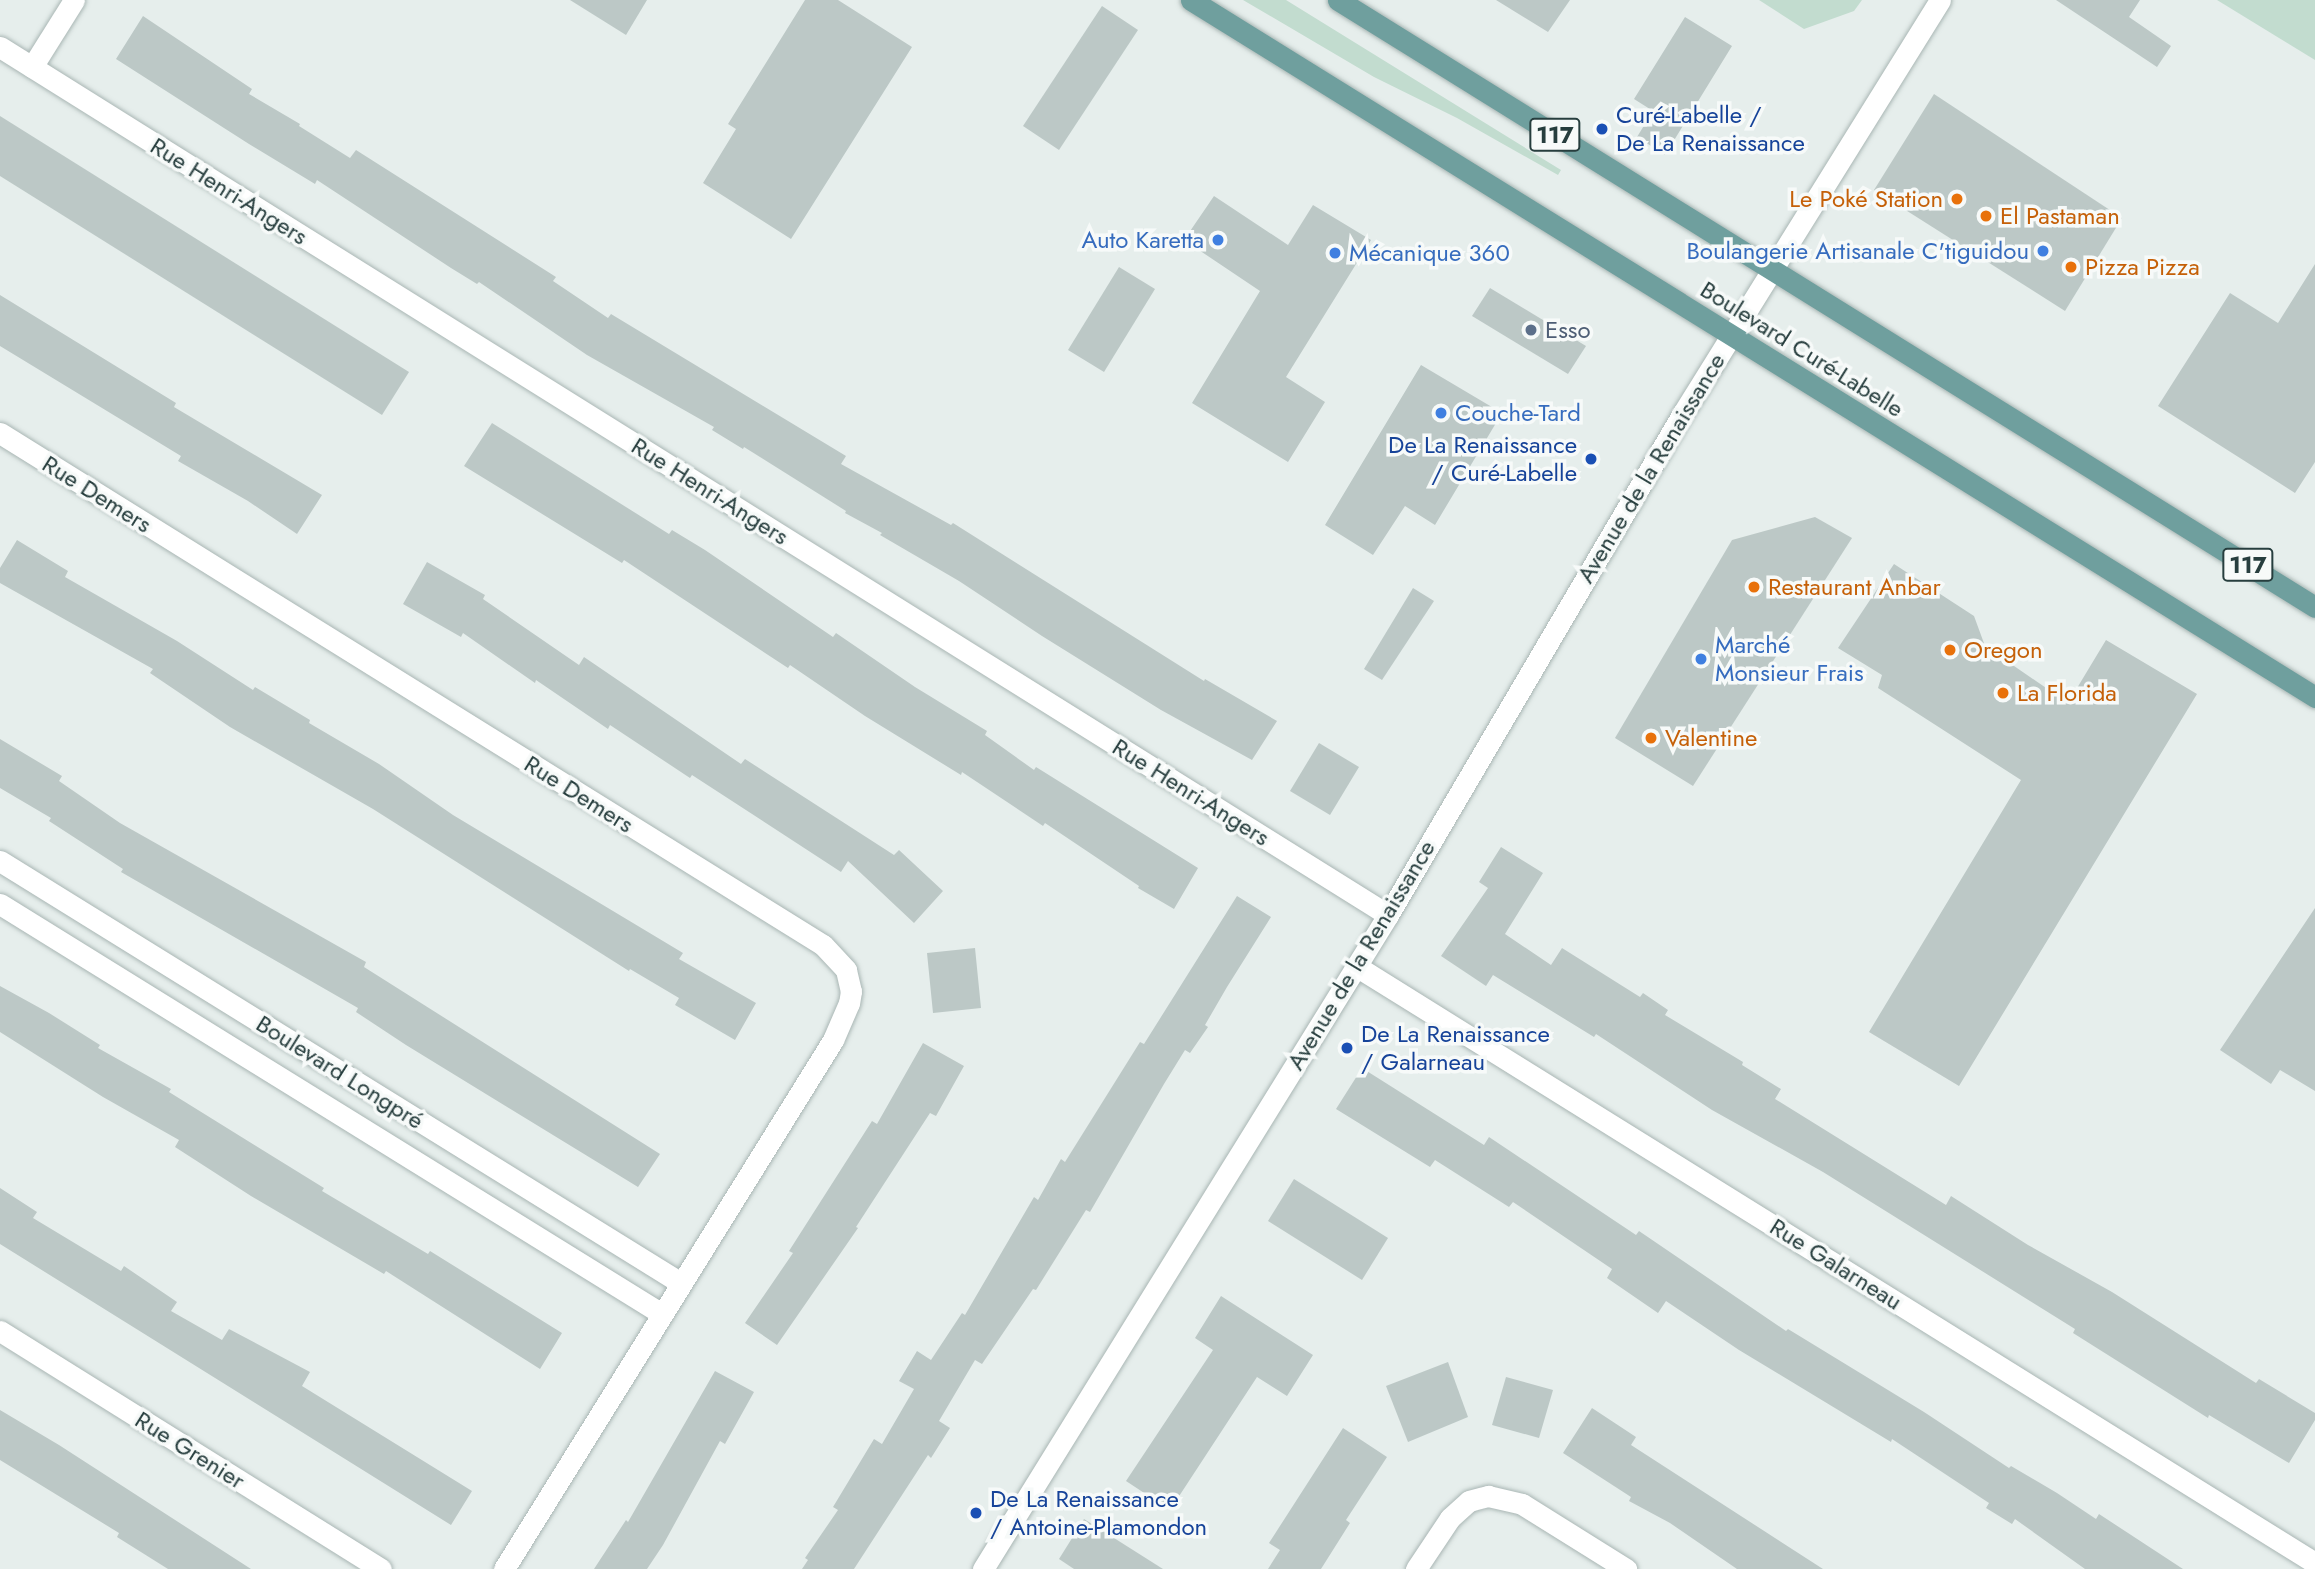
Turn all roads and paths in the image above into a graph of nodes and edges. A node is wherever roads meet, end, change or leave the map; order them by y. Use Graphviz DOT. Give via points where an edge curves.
graph roads {
  1 [pos="74,0"];
  2 [pos="1191,0"];
  3 [pos="1338,0"];
  4 [pos="1940,0"];
  5 [pos="0,47"];
  6 [pos="32,67"];
  7 [pos="1772,270"];
  8 [pos="1731,336"];
  9 [pos="0,433"];
  10 [pos="2315,607"];
  11 [pos="2315,697"];
  12 [pos="0,862"];
  13 [pos="0,904"];
  14 [pos="1388,915"];
  15 [pos="1356,966"];
  16 [pos="681,1283"];
  17 [pos="662,1314"];
  18 [pos="0,1331"];
  19 [pos="2315,1563"];
  20 [pos="381,1569"];
  21 [pos="504,1569"];
  22 [pos="983,1569"];
  23 [pos="1416,1569"];
  24 [pos="1626,1569"];
  1 -- 6 [label="street"];
  2 -- 8 [label="main road, Boulevard Curé-Labelle"];
  3 -- 7 [label="main road, Boulevard Curé-Labelle / 117"];
  4 -- 7 [label="street, Avenue de la Renaissance"];
  5 -- 6 [label="street, Rue Henri-Angers"];
  6 -- 14 [label="street, Rue Henri-Angers"];
  7 -- 8 [label="street, Avenue de la Renaissance"];
  7 -- 10 [label="main road, Boulevard Curé-Labelle / 117"];
  8 -- 11 [label="main road, Boulevard Curé-Labelle"];
  8 -- 14 [label="street, Avenue de la Renaissance"];
  9 -- 16 [label="street, Rue Demers" via="823,945 841,962 850,991 842,1024"];
  12 -- 16 [label="street, Boulevard Longpré"];
  13 -- 17 [label="street, Boulevard Longpré"];
  14 -- 15 [label="street, Avenue de la Renaissance"];
  15 -- 19 [label="street, Rue Galarneau"];
  15 -- 22 [label="street, Avenue de la Renaissance"];
  16 -- 17 [label="street"];
  17 -- 21 [label="street"];
  18 -- 20 [label="street, Rue Grenier"];
  23 -- 24 [label="street" via="1450,1518 1469,1501 1488,1496 1522,1504"];
}
